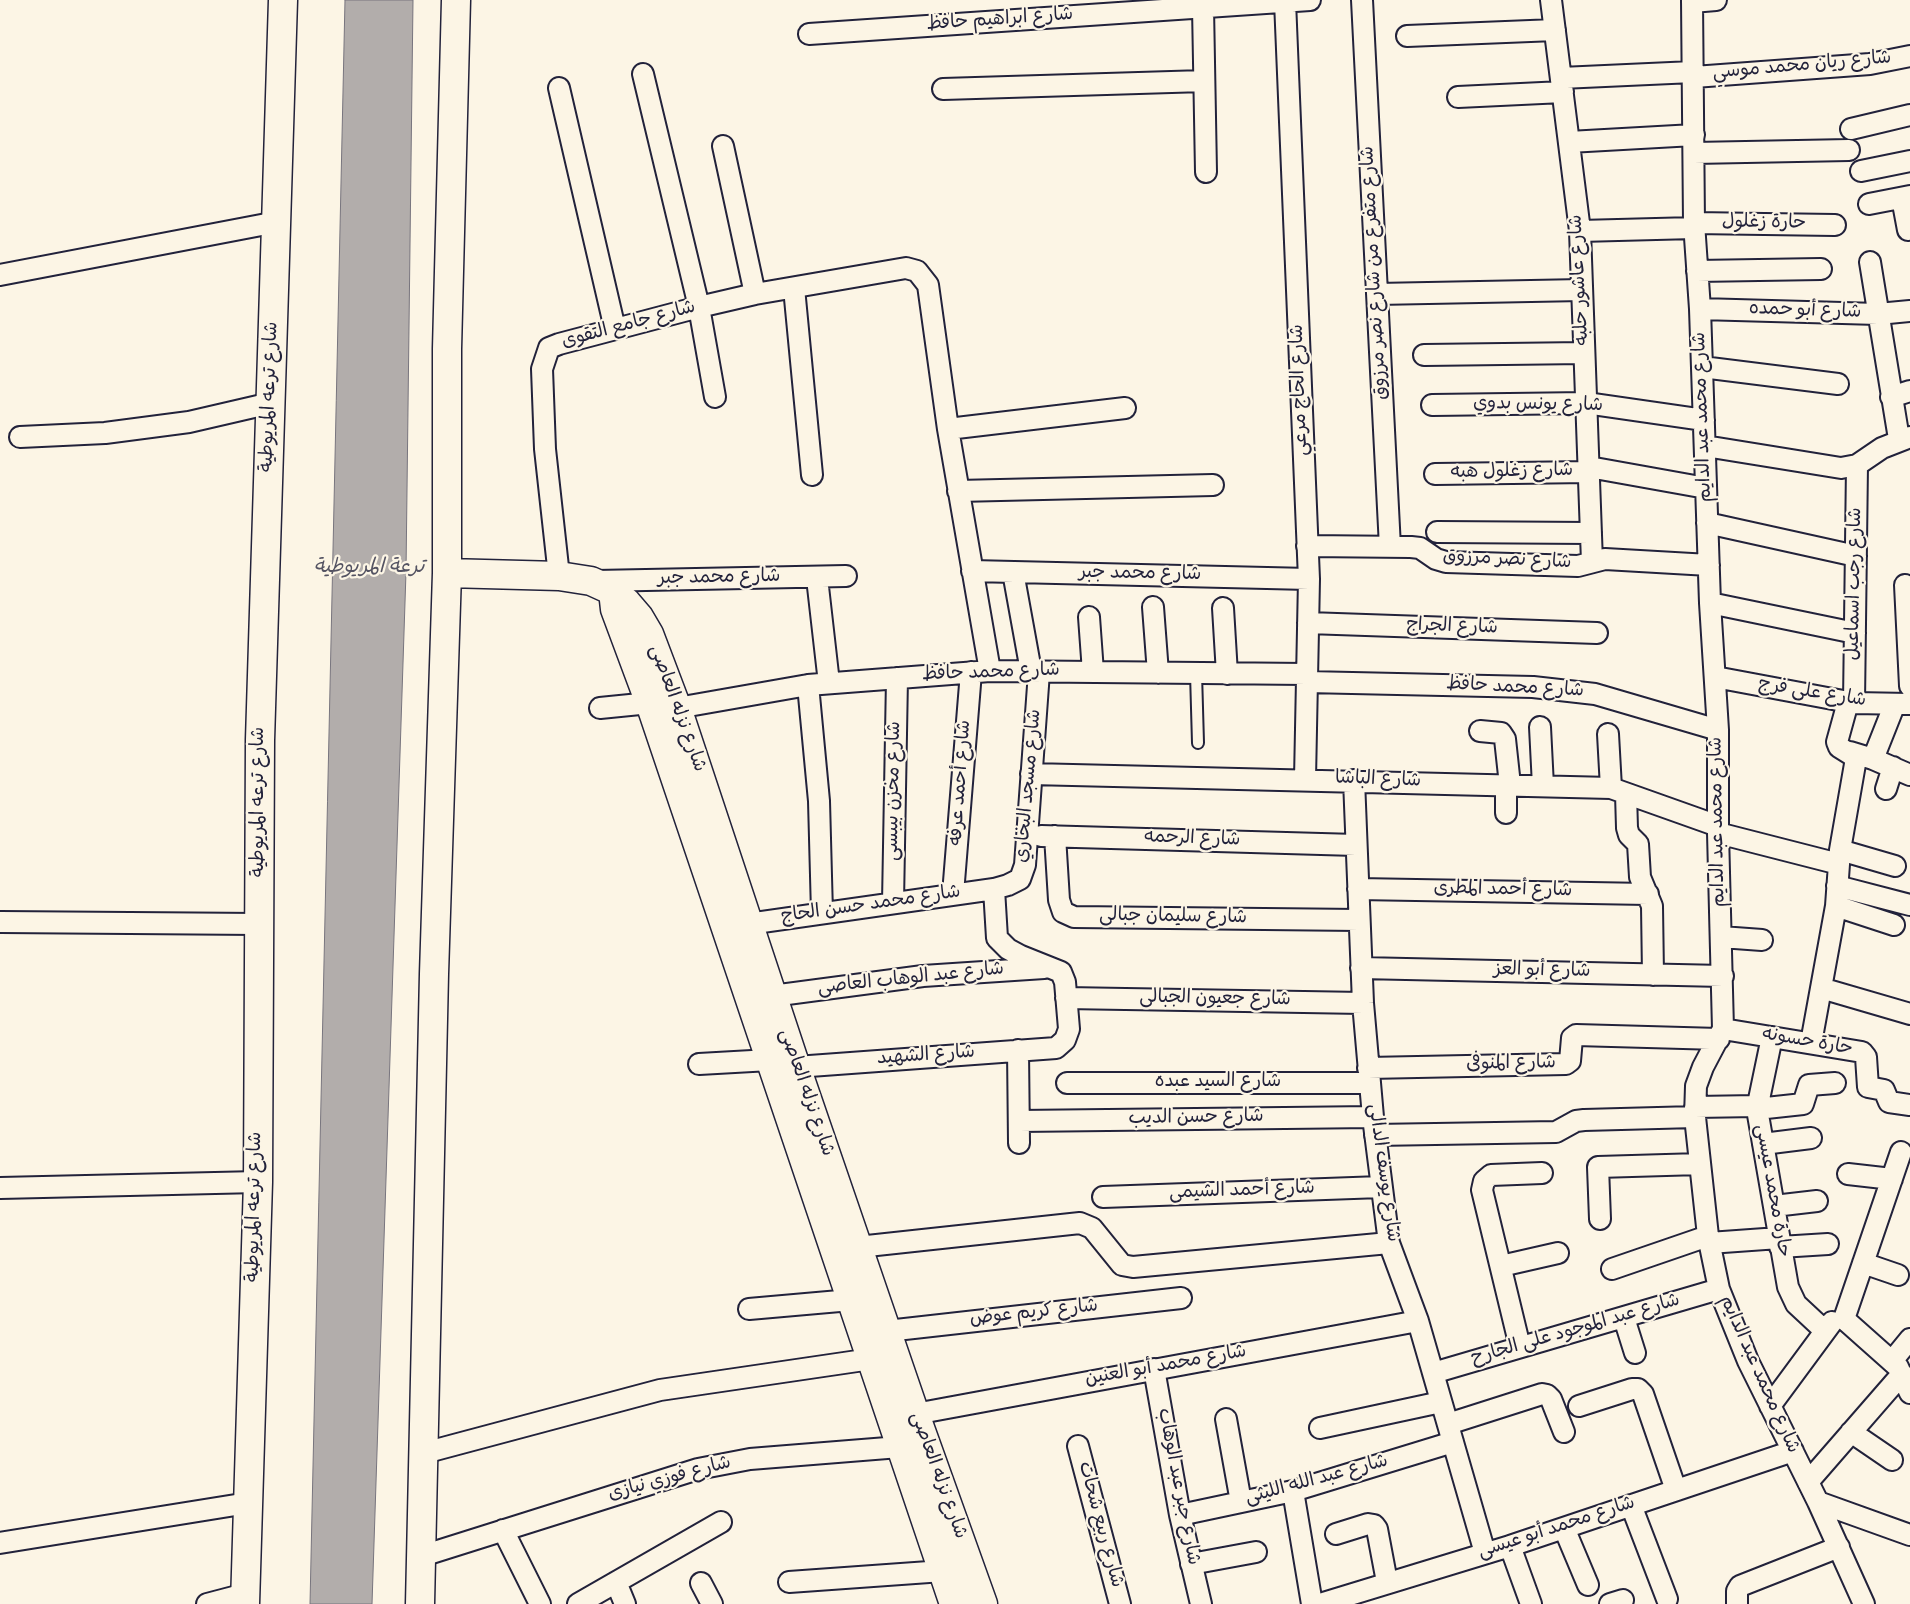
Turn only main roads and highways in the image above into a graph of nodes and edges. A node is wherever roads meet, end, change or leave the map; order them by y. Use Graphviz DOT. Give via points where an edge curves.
graph roads {
  1 [pos="283,0"];
  2 [pos="456,0"];
  3 [pos="446,573"];
  4 [pos="602,586"];
  5 [pos="694,798"];
  6 [pos="779,1051"];
  7 [pos="913,1446"];
  8 [pos="245,1599"];
  9 [pos="420,1604"];
  10 [pos="954,1604"];
  11 [pos="983,1604"];
  1 -- 8 [label="main road, شارع ترعه المريوطية" via="260,740 258,1182"];
  2 -- 3 [label="main road" via="447,349"];
  3 -- 4 [label="main road" via="559,576"];
  3 -- 9 [label="main road"];
  4 -- 5 [label="main road, شارع نزله العاصى" via="615,609 650,703"];
  4 -- 5 [label="main road, شارع نزله العاصى" via="639,618 649,634 677,708"];
  5 -- 6 [label="main road, شارع نزله العاصى"];
  5 -- 6 [label="main road, شارع نزله العاصى" via="748,924 772,996"];
  6 -- 7 [label="main road, شارع نزله العاصى" via="870,1359"];
  6 -- 7 [label="main road, شارع نزله العاصى" via="858,1247 887,1331 915,1414"];
  7 -- 10 [label="main road, شارع نزله العاصى"];
  7 -- 11 [label="main road, شارع نزله العاصى"];
}
